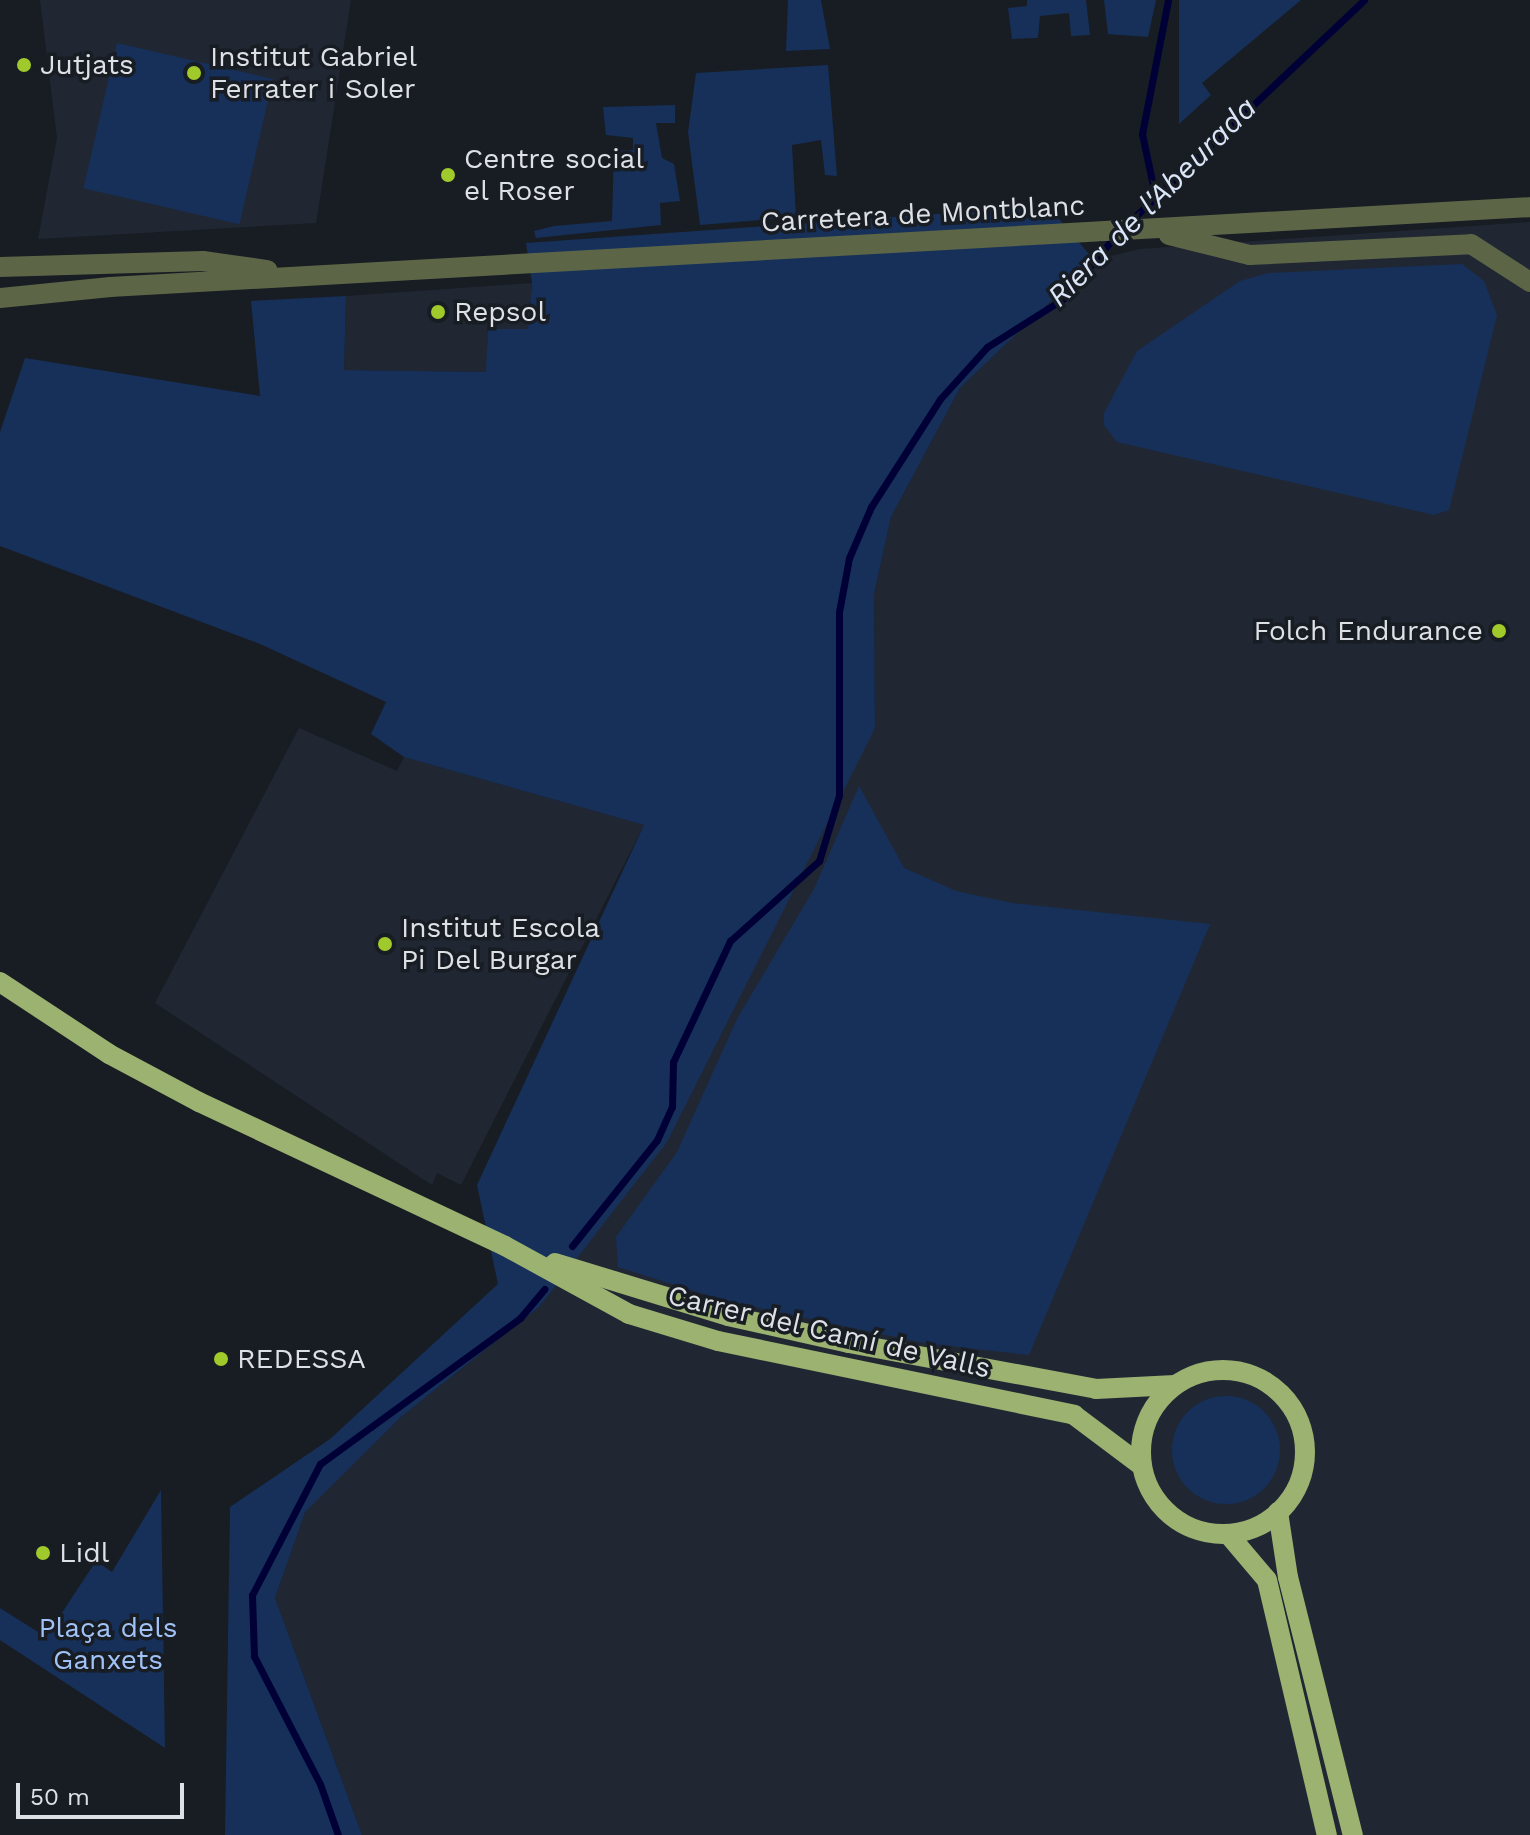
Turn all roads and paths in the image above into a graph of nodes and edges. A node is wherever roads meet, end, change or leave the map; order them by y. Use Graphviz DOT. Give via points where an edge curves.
graph roads {
  1 [pos="1530,207"];
  2 [pos="1149,230"];
  3 [pos="0,267"];
  4 [pos="319,277"];
  5 [pos="1530,282"];
  6 [pos="0,298"];
  7 [pos="0,982"];
  8 [pos="0,994"];
  9 [pos="109,1054"];
  10 [pos="505,1246"];
  11 [pos="629,1314"];
  12 [pos="826,1338"];
  13 [pos="1175,1385"];
  14 [pos="1142,1466"];
  15 [pos="1278,1512"];
  16 [pos="1228,1534"];
  17 [pos="1342,1829"];
  1 -- 2 [label="street, Carretera de Montblanc"];
  2 -- 4 [label="street, Carretera de Montblanc"];
  2 -- 5 [label="street" via="1250,255 1471,244"];
  3 -- 4 [label="street" via="203,261"];
  4 -- 6 [label="street"];
  7 -- 9 [label="main road, Carrer del Camí de Valls"];
  8 -- 9 [label="main road" via="83,1047"];
  9 -- 10 [label="main road, Carrer del Camí de Valls"];
  10 -- 11 [label="main road, Carrer del Camí de Valls"];
  10 -- 12 [label="main road, Carrer del Camí de Valls" via="618,1285"];
  11 -- 12 [label="main road" via="643,1301"];
  11 -- 14 [label="main road, Carrer del Camí de Valls" via="718,1341 1063,1412 1088,1421"];
  12 -- 13 [label="main road, Carrer del Camí de Valls" via="1054,1383 1115,1390"];
  13 -- 14 [label="main road" via="1147,1420"];
  13 -- 15 [label="main road" via="1208,1371 1229,1371 1260,1380 1287,1402 1305,1453 1297,1487"];
  14 -- 16 [label="main road" via="1154,1496 1171,1516 1198,1530"];
  15 -- 16 [label="main road"];
  15 -- 17 [label="main road"];
  16 -- 17 [label="main road" via="1263,1571"];
}
